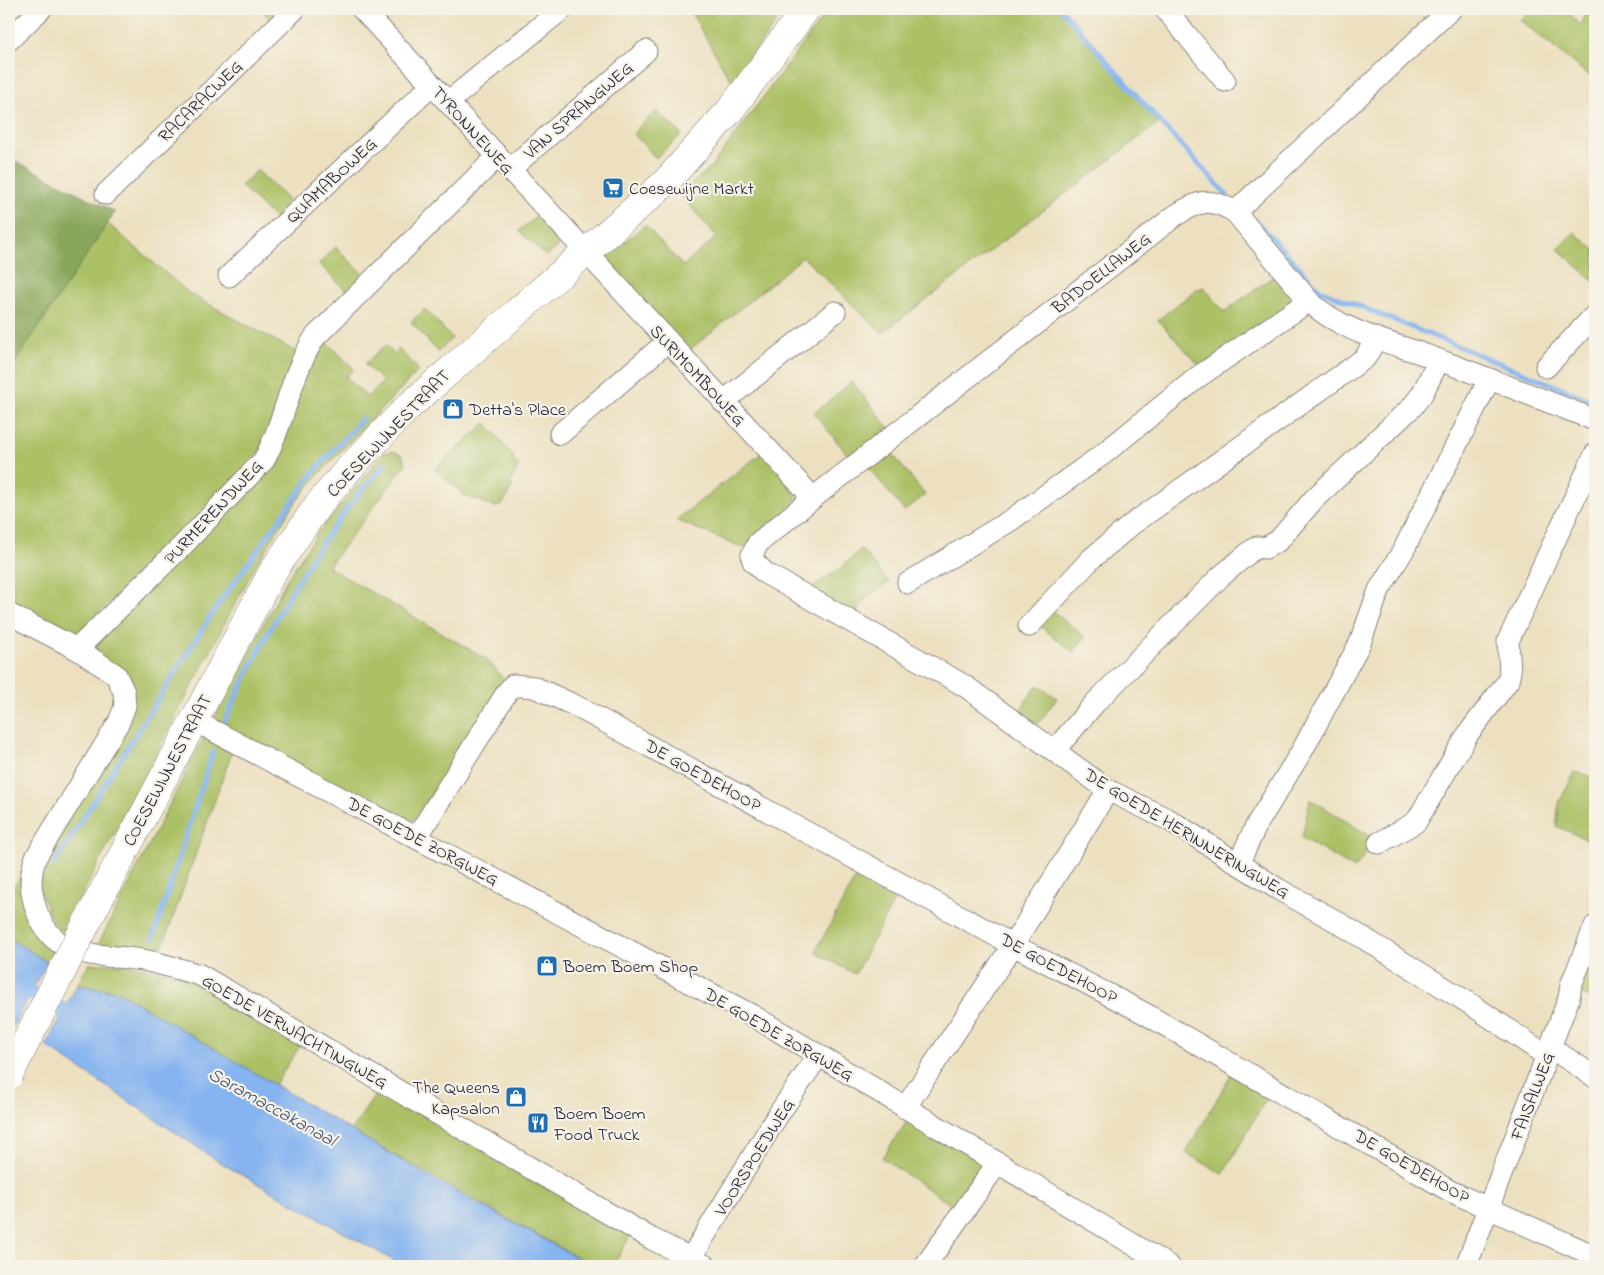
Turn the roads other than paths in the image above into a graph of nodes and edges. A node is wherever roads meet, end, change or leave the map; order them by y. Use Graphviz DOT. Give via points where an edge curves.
graph roads {
  1 [pos="41,9"];
  2 [pos="295,9"];
  3 [pos="362,9"];
  4 [pos="562,9"];
  5 [pos="806,9"];
  6 [pos="1165,9"];
  7 [pos="1451,9"];
  8 [pos="9,40"];
  9 [pos="646,51"];
  10 [pos="1225,81"];
  11 [pos="432,85"];
  12 [pos="448,102"];
  13 [pos="504,163"];
  14 [pos="106,194"];
  15 [pos="1235,212"];
  16 [pos="584,252"];
  17 [pos="229,276"];
  18 [pos="1309,301"];
  19 [pos="835,312"];
  20 [pos="1595,315"];
  21 [pos="1376,339"];
  22 [pos="667,342"];
  23 [pos="1439,360"];
  24 [pos="1546,367"];
  25 [pos="1489,380"];
  26 [pos="723,402"];
  27 [pos="1595,420"];
  28 [pos="560,434"];
  29 [pos="1595,454"];
  30 [pos="813,498"];
  31 [pos="753,561"];
  32 [pos="908,583"];
  33 [pos="9,614"];
  34 [pos="1029,626"];
  35 [pos="76,649"];
  36 [pos="193,720"];
  37 [pos="1055,750"];
  38 [pos="1108,790"];
  39 [pos="417,837"];
  40 [pos="1379,843"];
  41 [pos="1238,864"];
  42 [pos="1595,926"];
  43 [pos="1013,945"];
  44 [pos="1549,1052"];
  45 [pos="818,1056"];
  46 [pos="9,1074"];
  47 [pos="1595,1077"];
  48 [pos="905,1108"];
  49 [pos="997,1164"];
  50 [pos="1489,1208"];
  51 [pos="1595,1256"];
  52 [pos="699,1262"];
  53 [pos="925,1266"];
  54 [pos="1169,1266"];
  55 [pos="1466,1266"];
  1 -- 8 [label="street"];
  2 -- 14 [label="street, RACARACWEG"];
  3 -- 11 [label="street, TYRONNEWEG"];
  4 -- 12 [label="street"];
  5 -- 16 [label="main road, COESEWIJNESTRAAT" via="731,110 679,168"];
  6 -- 10 [label="street"];
  7 -- 15 [label="street"];
  9 -- 13 [label="street, VAN SPRANGWEG"];
  11 -- 12 [label="street, TYRONNEWEG"];
  11 -- 17 [label="street, QUAMABOWEG"];
  12 -- 13 [label="street, TYRONNEWEG"];
  13 -- 16 [label="street, TYRONNEWEG"];
  13 -- 35 [label="street, PURMERENDWEG" via="315,337 294,374 273,443 264,460 184,544"];
  15 -- 18 [label="street"];
  15 -- 30 [label="street, BADOELLAWEG" via="1221,204 1206,201 1176,214"];
  16 -- 22 [label="street, SURIMOMBOWEG"];
  16 -- 36 [label="main road, COESEWIJNESTRAAT" via="408,407 334,486 273,571"];
  18 -- 21 [label="street" via="1323,314"];
  18 -- 32 [label="street" via="1198,377 1102,455 1011,520"];
  19 -- 26 [label="street"];
  20 -- 24 [label="street"];
  21 -- 23 [label="street"];
  21 -- 34 [label="street" via="1365,358 1131,526 1091,559"];
  22 -- 26 [label="street, SURIMOMBOWEG"];
  22 -- 28 [label="street"];
  23 -- 25 [label="street"];
  23 -- 37 [label="street" via="1412,407 1314,499 1278,541 1266,548 1251,550 1220,577 1095,703"];
  25 -- 27 [label="street"];
  25 -- 41 [label="street" via="1404,551 1379,590 1360,642 1303,749 1257,824"];
  26 -- 30 [label="street, SURIMOMBOWEG"];
  29 -- 40 [label="street" via="1508,641 1508,681 1468,734 1416,822"];
  30 -- 31 [label="street, BADOELLAWEG" via="758,544 752,555"];
  31 -- 37 [label="street, DE GOEDE HERINNERINGWEG" via="765,573 966,686"];
  33 -- 35 [label="street, GOEDE VERWACHTINGWEG"];
  35 -- 52 [label="street, GOEDE VERWACHTINGWEG" via="116,675 124,692 125,706 119,722 36,857 30,873 37,912 51,938 94,956 148,961 200,975 652,1239"];
  36 -- 39 [label="street, DE GOEDE ZORGWEG"];
  36 -- 46 [label="main road, COESEWIJNESTRAAT, bridge"];
  37 -- 38 [label="street, DE GOEDE HERINNERINGWEG"];
  38 -- 41 [label="street, DE GOEDE HERINNERINGWEG" via="1171,821"];
  38 -- 43 [label="street"];
  39 -- 43 [label="street, DE GOEDEHOOP" via="507,692 513,686 534,687 574,705"];
  39 -- 45 [label="street, DE GOEDE ZORGWEG" via="734,1006"];
  41 -- 44 [label="street, DE GOEDE HERINNERINGWEG"];
  42 -- 44 [label="street, FAISALWEG"];
  43 -- 48 [label="street"];
  43 -- 50 [label="street, DE GOEDEHOOP" via="1144,1013 1450,1191"];
  44 -- 47 [label="street, DE GOEDE HERINNERINGWEG"];
  44 -- 50 [label="street, FAISALWEG"];
  45 -- 48 [label="street, DE GOEDE ZORGWEG"];
  45 -- 52 [label="street, VOORSPOEDWEG" via="776,1118"];
  48 -- 49 [label="street, DE GOEDE ZORGWEG"];
  49 -- 53 [label="street"];
  49 -- 54 [label="street, DE GOEDE ZORGWEG"];
  50 -- 51 [label="street, DE GOEDEHOOP"];
  50 -- 55 [label="street, FAISALWEG"];
}
